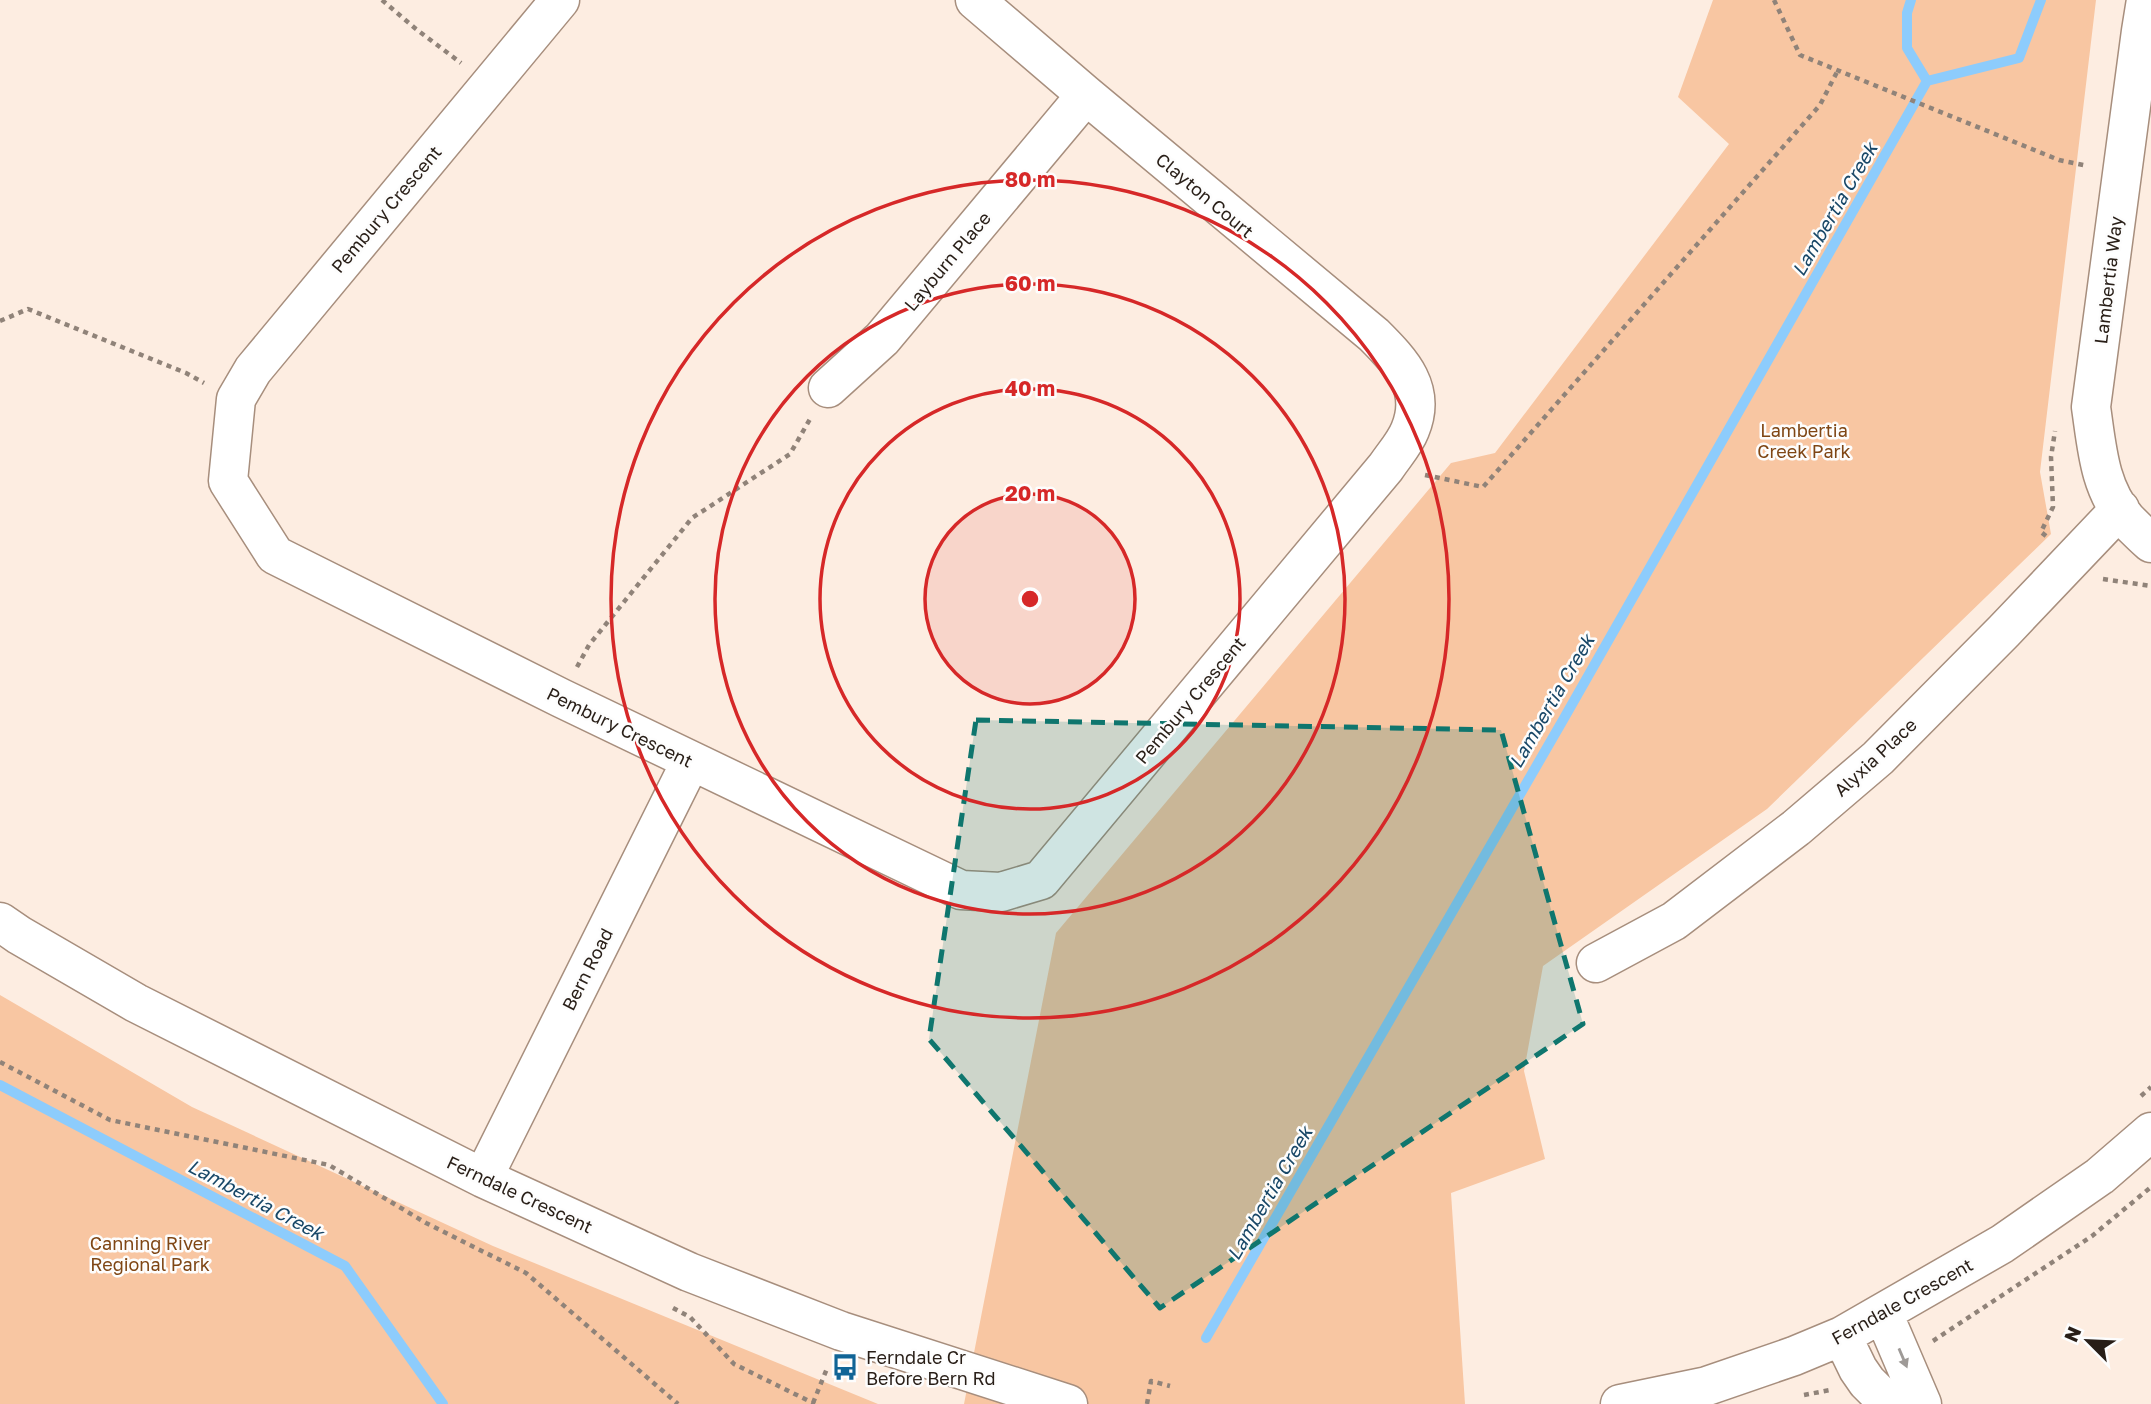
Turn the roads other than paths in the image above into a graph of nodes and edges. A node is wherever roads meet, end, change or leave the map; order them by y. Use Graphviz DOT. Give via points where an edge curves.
graph roads {
  1 [pos="560,0"];
  2 [pos="975,0"];
  3 [pos="2146,21"];
  4 [pos="1086,95"];
  5 [pos="828,388"];
  6 [pos="1417,403"];
  7 [pos="2120,509"];
  8 [pos="2151,543"];
  9 [pos="691,761"];
  10 [pos="0,922"];
  11 [pos="1596,963"];
  12 [pos="2151,1132"];
  13 [pos="483,1178"];
  14 [pos="1883,1313"];
  15 [pos="1842,1336"];
  16 [pos="1878,1393"];
  17 [pos="1068,1404"];
  18 [pos="1620,1404"];
  19 [pos="1922,1404"];
  1 -- 9 [label="street, Pembury Crescent" via="253,370 236,399 229,481 275,555"];
  2 -- 4 [label="street, Clayton Court"];
  3 -- 7 [label="street, Lambertia Way" via="2091,407 2100,468"];
  4 -- 5 [label="street, Layburn Place" via="882,339"];
  4 -- 6 [label="street, Clayton Court" via="1374,335 1411,380"];
  6 -- 9 [label="street, Pembury Crescent" via="1410,431 1386,467 1041,880 1001,892 961,890"];
  7 -- 8 [label="street, Lambertia Way"];
  7 -- 11 [label="street, Alyxia Place" via="1878,758 1796,828 1674,921"];
  9 -- 13 [label="street, Bern Road"];
  10 -- 13 [label="street, Ferndale Crescent" via="136,1003"];
  12 -- 14 [label="street, Ferndale Crescent" via="2100,1176 2003,1244"];
  13 -- 17 [label="street, Ferndale Crescent" via="689,1272 816,1321"];
  14 -- 15 [label="street, Ferndale Crescent"];
  14 -- 19 [label="street, one-way"];
  15 -- 16 [label="street" via="1858,1369"];
  15 -- 18 [label="street, Ferndale Crescent" via="1707,1386"];
}
